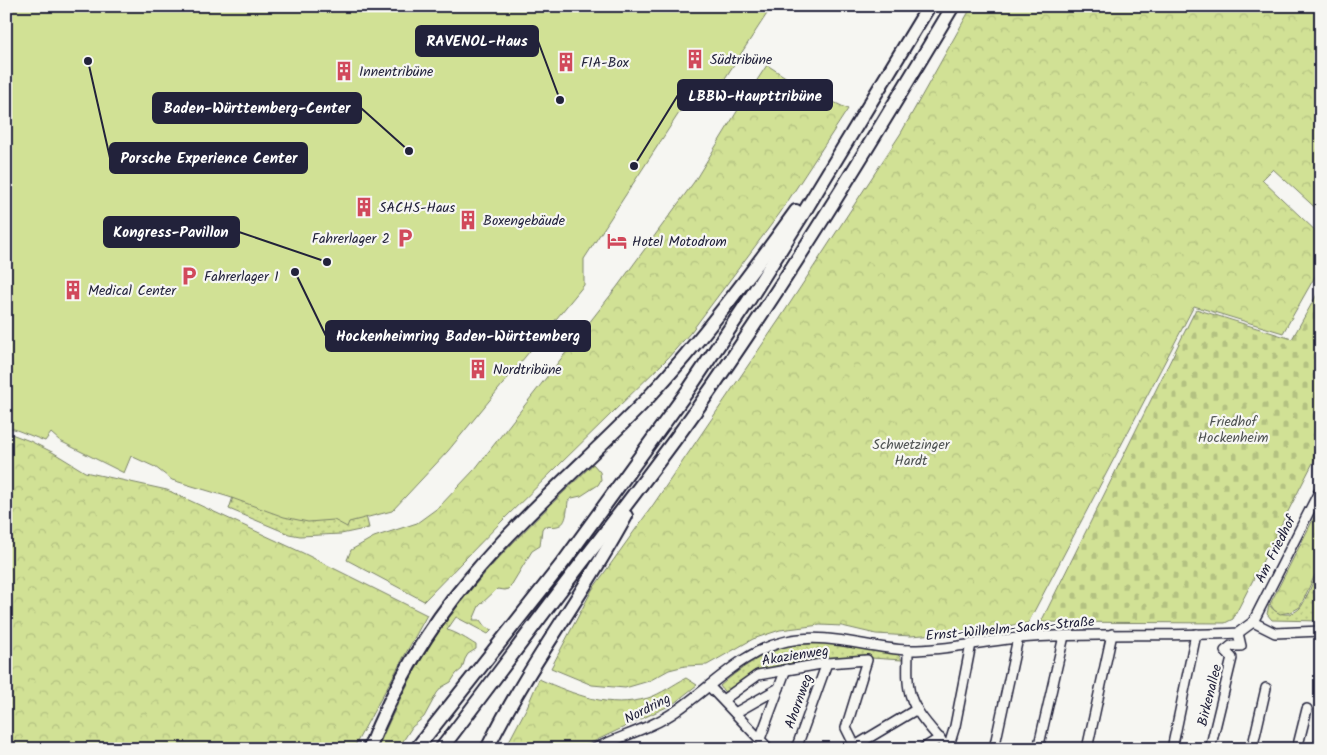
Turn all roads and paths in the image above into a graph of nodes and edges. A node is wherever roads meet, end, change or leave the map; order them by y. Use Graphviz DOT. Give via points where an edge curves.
graph roads {
  1 [pos="928,6"];
  2 [pos="953,6"];
  3 [pos="820,186"];
  4 [pos="641,488"];
  5 [pos="1321,488"];
  6 [pos="1253,622"];
  7 [pos="1321,631"];
  8 [pos="1238,633"];
  9 [pos="1112,634"];
  10 [pos="1196,634"];
  11 [pos="1064,636"];
  12 [pos="1018,638"];
  13 [pos="971,644"];
  14 [pos="908,650"];
  15 [pos="827,663"];
  16 [pos="786,669"];
  17 [pos="709,686"];
  18 [pos="779,688"];
  19 [pos="1266,688"];
  20 [pos="723,700"];
  21 [pos="917,709"];
  22 [pos="1307,709"];
  23 [pos="735,713"];
  24 [pos="940,738"];
  25 [pos="760,739"];
  26 [pos="370,745"];
  27 [pos="852,747"];
  28 [pos="416,749"];
  29 [pos="441,749"];
  30 [pos="487,749"];
  31 [pos="594,749"];
  32 [pos="769,749"];
  33 [pos="796,749"];
  34 [pos="922,749"];
  35 [pos="948,749"];
  36 [pos="994,749"];
  37 [pos="1038,749"];
  38 [pos="1087,749"];
  39 [pos="1172,749"];
  40 [pos="1210,749"];
  41 [pos="1252,749"];
  42 [pos="1297,749"];
  1 -- 3 [label="highway"];
  2 -- 4 [label="highway" via="810,241"];
  3 -- 26 [label="highway" via="800,206 676,367 471,577 414,658"];
  3 -- 28 [label="highway" via="689,389 566,560"];
  4 -- 29 [label="highway"];
  4 -- 30 [label="highway" via="608,549 533,667"];
  5 -- 6 [label="street, Am Friedhof"];
  6 -- 7 [label="street" via="1275,633"];
  6 -- 8 [label="street"];
  8 -- 10 [label="street, Ernst-Wilhelm-Sachs-Straße"];
  8 -- 40 [label="street, Birkenallee" via="1241,646 1231,646 1225,651 1232,658"];
  9 -- 10 [label="street, Ernst-Wilhelm-Sachs-Straße"];
  9 -- 11 [label="street, Ernst-Wilhelm-Sachs-Straße"];
  9 -- 38 [label="street"];
  10 -- 39 [label="street, Birkenallee"];
  11 -- 12 [label="street, Ernst-Wilhelm-Sachs-Straße"];
  11 -- 37 [label="street"];
  12 -- 13 [label="street, Ernst-Wilhelm-Sachs-Straße"];
  12 -- 36 [label="street"];
  13 -- 14 [label="street, Ernst-Wilhelm-Sachs-Straße"];
  13 -- 35 [label="street"];
  14 -- 17 [label="street, Ernst-Wilhelm-Sachs-Straße" via="824,638 787,641 753,653"];
  14 -- 21 [label="street" via="909,690"];
  15 -- 16 [label="street, Akazienweg"];
  15 -- 27 [label="street, Akazienweg" via="867,660 846,728"];
  15 -- 33 [label="street, Ahornweg"];
  16 -- 18 [label="street"];
  16 -- 20 [label="street, Akazienweg" via="758,675"];
  17 -- 20 [label="street"];
  17 -- 31 [label="street, Nordring" via="664,718"];
  18 -- 23 [label="street"];
  18 -- 25 [label="street"];
  19 -- 41 [label="street"];
  20 -- 23 [label="street"];
  21 -- 24 [label="street"];
  21 -- 27 [label="street"];
  22 -- 42 [label="street"];
  23 -- 25 [label="street"];
  24 -- 34 [label="street"];
  24 -- 35 [label="street"];
  25 -- 32 [label="street"];
}
